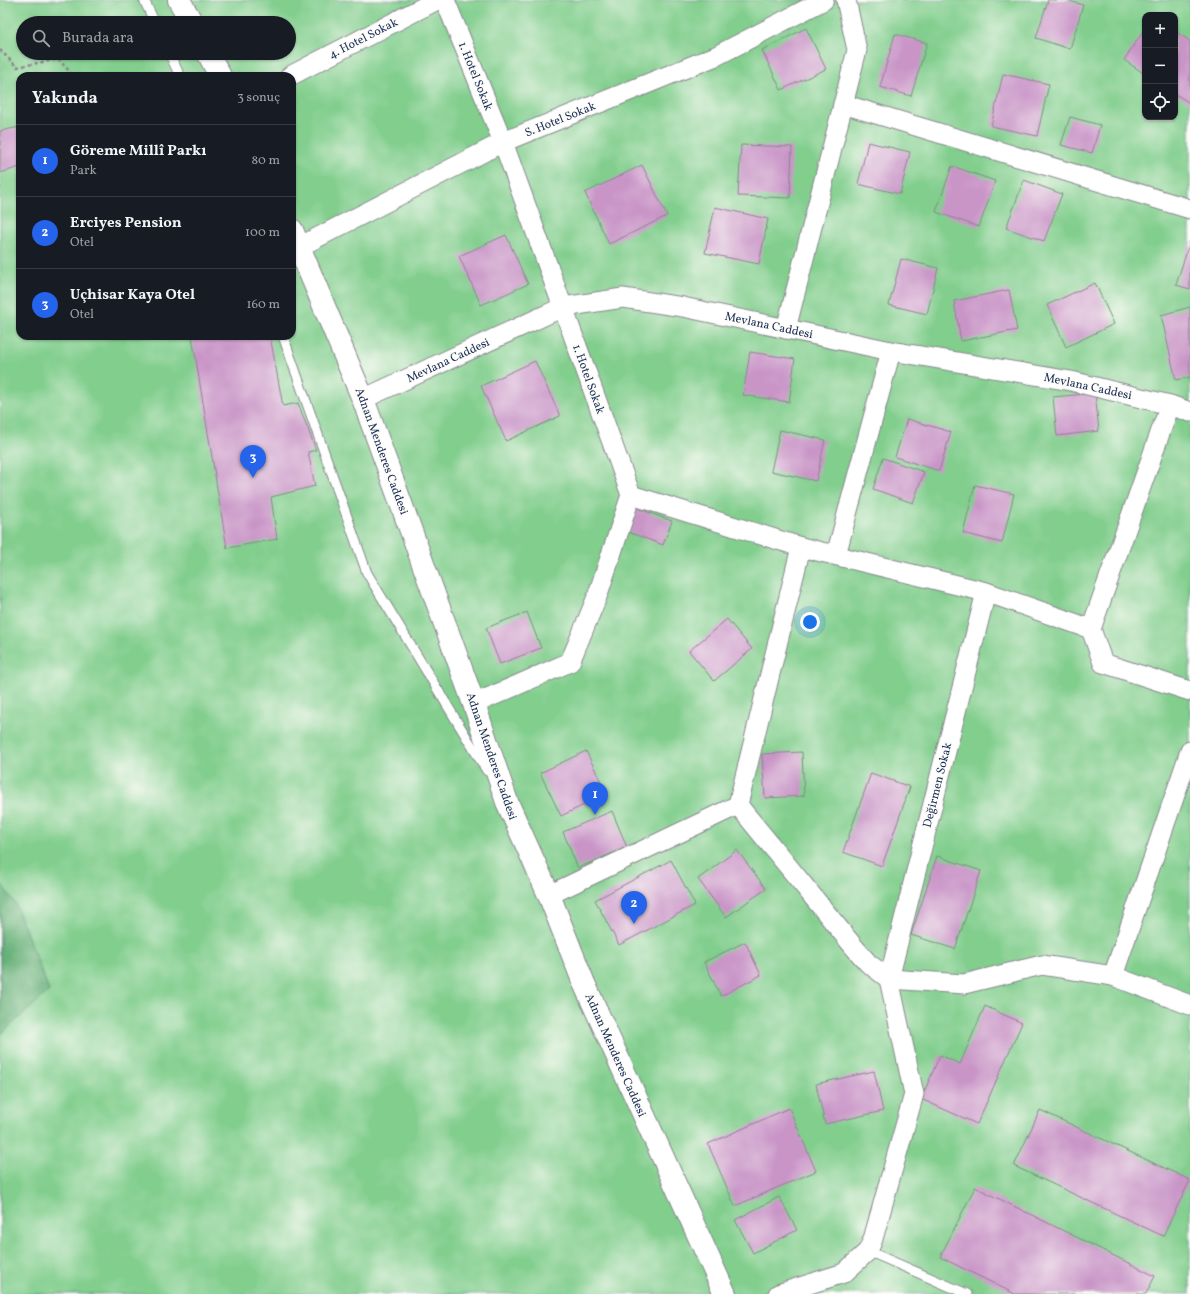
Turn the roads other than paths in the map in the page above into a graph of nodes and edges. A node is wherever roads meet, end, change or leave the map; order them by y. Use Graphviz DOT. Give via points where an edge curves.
graph roads {
  1 [pos="144,0"];
  2 [pos="179,0"];
  3 [pos="437,0"];
  4 [pos="445,0"];
  5 [pos="824,0"];
  6 [pos="846,0"];
  7 [pos="152,16"];
  8 [pos="188,16"];
  9 [pos="172,60"];
  10 [pos="212,60"];
  11 [pos="178,72"];
  12 [pos="218,72"];
  13 [pos="296,73"];
  14 [pos="843,104"];
  15 [pos="503,142"];
  16 [pos="1190,209"];
  17 [pos="296,238"];
  18 [pos="563,307"];
  19 [pos="786,329"];
  20 [pos="284,340"];
  21 [pos="891,351"];
  22 [pos="363,399"];
  23 [pos="1170,405"];
  24 [pos="1190,412"];
  25 [pos="631,495"];
  26 [pos="801,546"];
  27 [pos="836,555"];
  28 [pos="986,592"];
  29 [pos="1091,629"];
  30 [pos="1190,691"];
  31 [pos="474,704"];
  32 [pos="1190,751"];
  33 [pos="506,802"];
  34 [pos="738,805"];
  35 [pos="549,895"];
  36 [pos="1113,976"];
  37 [pos="889,979"];
  38 [pos="1190,1005"];
  39 [pos="868,1251"];
  40 [pos="725,1294"];
  41 [pos="778,1294"];
  42 [pos="967,1294"];
  1 -- 7 [label="lane"];
  2 -- 8 [label="street"];
  3 -- 13 [label="street, 4. Hotel Sokak"];
  4 -- 15 [label="street, 1. Hotel Sokak"];
  5 -- 15 [label="street, S. Hotel Sokak" via="716,56"];
  6 -- 14 [label="street" via="857,50"];
  9 -- 11 [label="lane"];
  10 -- 12 [label="street"];
  14 -- 16 [label="street"];
  14 -- 19 [label="street"];
  15 -- 17 [label="street, S. Hotel Sokak"];
  15 -- 18 [label="street, 1. Hotel Sokak"];
  17 -- 22 [label="street, Adnan Menderes Caddesi"];
  18 -- 19 [label="street, Mevlana Caddesi" via="623,298 683,307"];
  18 -- 22 [label="street, Mevlana Caddesi"];
  18 -- 25 [label="street, 1. Hotel Sokak"];
  19 -- 21 [label="street, Mevlana Caddesi"];
  20 -- 33 [label="lane" via="367,572"];
  21 -- 23 [label="street, Mevlana Caddesi" via="1071,381"];
  21 -- 27 [label="street"];
  22 -- 31 [label="street, Adnan Menderes Caddesi"];
  23 -- 24 [label="street, Mevlana Caddesi"];
  23 -- 29 [label="street"];
  25 -- 26 [label="street"];
  25 -- 31 [label="street" via="597,597 570,662"];
  26 -- 27 [label="street"];
  26 -- 34 [label="street"];
  27 -- 28 [label="street"];
  28 -- 29 [label="street"];
  28 -- 37 [label="street, Değirmen Sokak"];
  29 -- 30 [label="street" via="1103,663"];
  31 -- 33 [label="street, Adnan Menderes Caddesi"];
  32 -- 36 [label="street"];
  33 -- 35 [label="street, Adnan Menderes Caddesi"];
  34 -- 35 [label="street"];
  34 -- 37 [label="street" via="854,947 868,963"];
  35 -- 40 [label="street, Adnan Menderes Caddesi" via="583,981"];
  36 -- 37 [label="street" via="1042,966 964,984"];
  36 -- 38 [label="street"];
  37 -- 39 [label="street" via="914,1094"];
  39 -- 41 [label="street" via="844,1273"];
  39 -- 42 [label="lane"];
}
